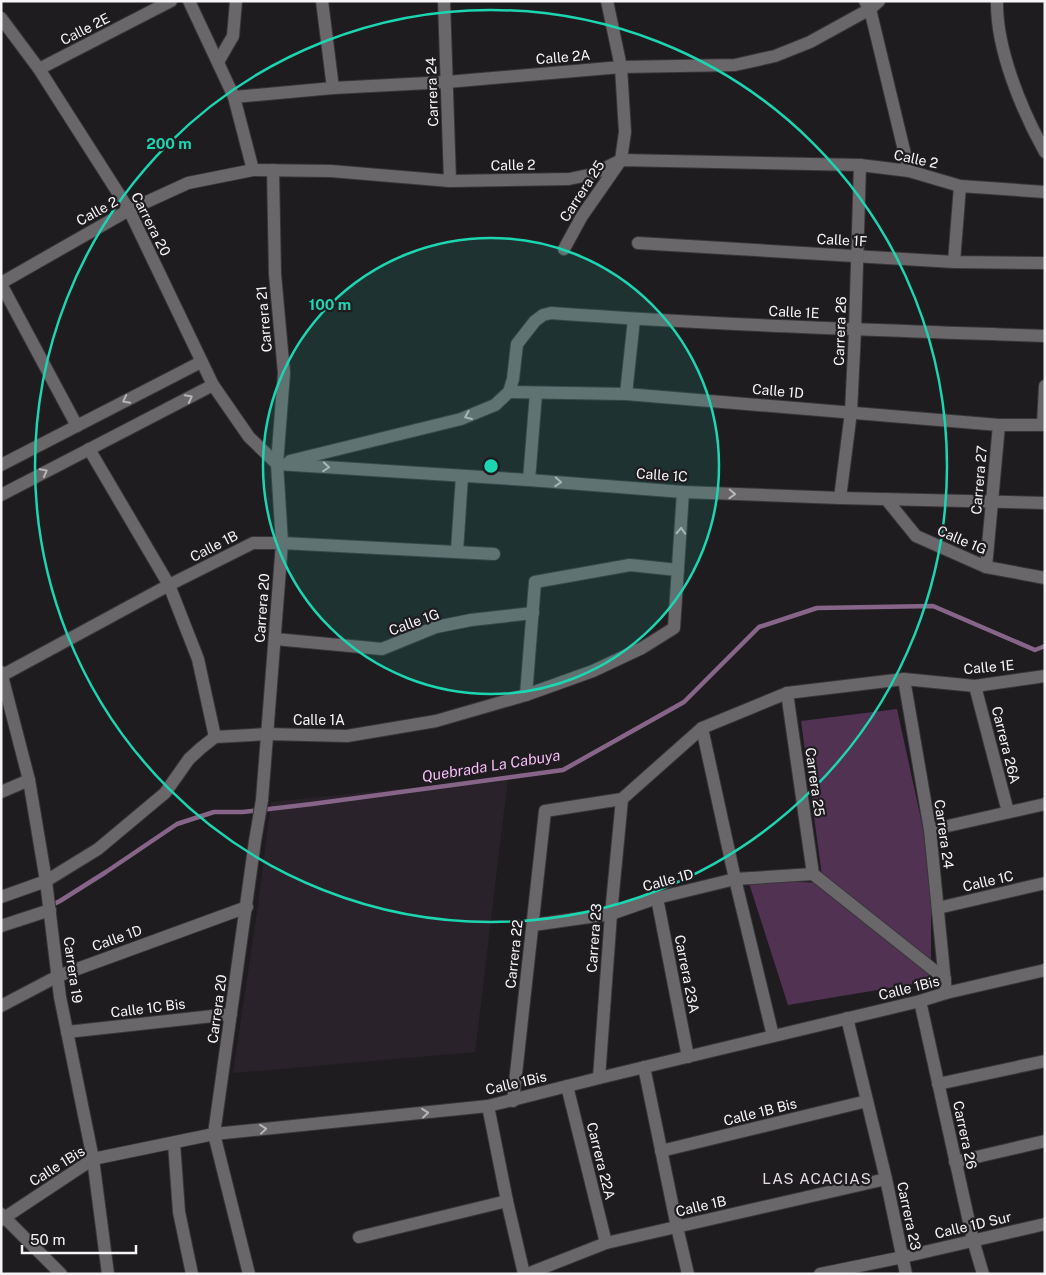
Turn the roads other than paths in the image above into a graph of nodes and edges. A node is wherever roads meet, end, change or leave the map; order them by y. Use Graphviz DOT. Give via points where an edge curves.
graph roads {
  1 [pos="171,1"];
  2 [pos="189,1"];
  3 [pos="236,1"];
  4 [pos="322,1"];
  5 [pos="444,1"];
  6 [pos="607,1"];
  7 [pos="997,1"];
  8 [pos="871,4"];
  9 [pos="1,18"];
  10 [pos="218,62"];
  11 [pos="621,67"];
  12 [pos="39,70"];
  13 [pos="447,82"];
  14 [pos="333,88"];
  15 [pos="234,98"];
  16 [pos="1045,152"];
  17 [pos="621,160"];
  18 [pos="860,165"];
  19 [pos="253,170"];
  20 [pos="273,170"];
  21 [pos="909,171"];
  22 [pos="450,182"];
  23 [pos="960,186"];
  24 [pos="1045,192"];
  25 [pos="129,210"];
  26 [pos="638,243"];
  27 [pos="564,249"];
  28 [pos="857,256"];
  29 [pos="954,262"];
  30 [pos="1045,263"];
  31 [pos="1,283"];
  32 [pos="634,319"];
  33 [pos="855,330"];
  34 [pos="1045,336"];
  35 [pos="201,362"];
  36 [pos="213,385"];
  37 [pos="1045,386"];
  38 [pos="509,392"];
  39 [pos="536,393"];
  40 [pos="626,394"];
  41 [pos="851,412"];
  42 [pos="1044,424"];
  43 [pos="999,425"];
  44 [pos="76,426"];
  45 [pos="89,449"];
  46 [pos="277,464"];
  47 [pos="1,466"];
  48 [pos="462,476"];
  49 [pos="529,480"];
  50 [pos="683,492"];
  51 [pos="1,495"];
  52 [pos="840,498"];
  53 [pos="886,499"];
  54 [pos="992,502"];
  55 [pos="1045,503"];
  56 [pos="282,543"];
  57 [pos="458,551"];
  58 [pos="494,554"];
  59 [pos="986,567"];
  60 [pos="678,570"];
  61 [pos="1045,578"];
  62 [pos="169,585"];
  63 [pos="533,613"];
  64 [pos="275,639"];
  65 [pos="2,674"];
  66 [pos="1045,676"];
  67 [pos="904,679"];
  68 [pos="975,686"];
  69 [pos="787,693"];
  70 [pos="526,696"];
  71 [pos="702,728"];
  72 [pos="268,734"];
  73 [pos="215,737"];
  74 [pos="29,780"];
  75 [pos="1,792"];
  76 [pos="622,800"];
  77 [pos="1045,804"];
  78 [pos="1008,812"];
  79 [pos="930,830"];
  80 [pos="813,874"];
  81 [pos="735,879"];
  82 [pos="46,881"];
  83 [pos="1045,883"];
  84 [pos="1,897"];
  85 [pos="657,898"];
  86 [pos="49,906"];
  87 [pos="247,907"];
  88 [pos="938,908"];
  89 [pos="611,914"];
  90 [pos="532,925"];
  91 [pos="1,926"];
  92 [pos="1045,970"];
  93 [pos="58,976"];
  94 [pos="945,979"];
  95 [pos="946,994"];
  96 [pos="920,1002"];
  97 [pos="1,1006"];
  98 [pos="231,1014"];
  99 [pos="847,1018"];
  100 [pos="67,1032"];
  101 [pos="773,1036"];
  102 [pos="688,1057"];
  103 [pos="1045,1061"];
  104 [pos="644,1068"];
  105 [pos="599,1078"];
  106 [pos="938,1084"];
  107 [pos="567,1086"];
  108 [pos="513,1100"];
  109 [pos="867,1101"];
  110 [pos="488,1106"];
  111 [pos="214,1134"];
  112 [pos="1045,1141"];
  113 [pos="174,1143"];
  114 [pos="661,1151"];
  115 [pos="93,1160"];
  116 [pos="955,1162"];
  117 [pos="886,1179"];
  118 [pos="507,1201"];
  119 [pos="3,1217"];
  120 [pos="1045,1224"];
  121 [pos="677,1227"];
  122 [pos="359,1237"];
  123 [pos="973,1240"];
  124 [pos="606,1243"];
  125 [pos="903,1257"];
  126 [pos="61,1274"];
  127 [pos="108,1274"];
  128 [pos="192,1274"];
  129 [pos="248,1274"];
  130 [pos="525,1274"];
  131 [pos="688,1274"];
  132 [pos="820,1274"];
  133 [pos="906,1274"];
  134 [pos="983,1274"];
  1 -- 12 [label="street, Calle 2E"];
  2 -- 10 [label="street"];
  3 -- 10 [label="street" via="233,36"];
  4 -- 14 [label="street"];
  5 -- 13 [label="street, Carrera 24"];
  6 -- 11 [label="street, Carrera 25"];
  7 -- 16 [label="street" via="997,17 1007,64 1031,126"];
  8 -- 11 [label="street, Calle 2A" via="810,42 775,56 735,65"];
  8 -- 21 [label="street"];
  9 -- 12 [label="street, Carrera 20"];
  10 -- 15 [label="street"];
  11 -- 13 [label="street, Calle 2A"];
  11 -- 17 [label="street, Carrera 25" via="625,132"];
  12 -- 25 [label="street, Carrera 20"];
  13 -- 14 [label="street, Calle 2A"];
  13 -- 22 [label="street, Carrera 24"];
  14 -- 15 [label="street, Calle 2A"];
  15 -- 19 [label="street"];
  17 -- 18 [label="street, Calle 2"];
  17 -- 22 [label="street, Calle 2" via="592,174 569,179"];
  17 -- 27 [label="street, Carrera 25" via="582,216"];
  18 -- 21 [label="street, Calle 2"];
  18 -- 28 [label="street, Carrera 26"];
  19 -- 20 [label="street, Calle 2"];
  19 -- 25 [label="street, Calle 2" via="188,183"];
  20 -- 22 [label="street, Calle 2" via="331,171"];
  20 -- 46 [label="street, Carrera 21" via="275,274 284,373"];
  21 -- 23 [label="street, Calle 2"];
  23 -- 24 [label="street, Calle 2"];
  23 -- 29 [label="street"];
  25 -- 31 [label="street, Calle 2"];
  25 -- 35 [label="street, Carrera 20"];
  26 -- 28 [label="street, Calle 1F"];
  28 -- 29 [label="street, Calle 1F"];
  28 -- 33 [label="street, Carrera 26"];
  29 -- 30 [label="street, Calle 1F"];
  31 -- 44 [label="street"];
  32 -- 33 [label="street, Calle 1E"];
  32 -- 38 [label="street, Calle 1E" via="543,315 535,320 517,344"];
  32 -- 40 [label="street"];
  33 -- 34 [label="street, Calle 1E"];
  33 -- 41 [label="street, Carrera 26"];
  35 -- 36 [label="street, Carrera 20"];
  35 -- 44 [label="street, one-way"];
  45 -- 36 [label="street, one-way"];
  36 -- 46 [label="street, Carrera 20" via="249,437"];
  37 -- 42 [label="street"];
  38 -- 39 [label="street, Calle 1D"];
  38 -- 46 [label="street, one-way" via="495,405 461,419"];
  39 -- 40 [label="street, Calle 1D"];
  39 -- 49 [label="street"];
  40 -- 41 [label="street, Calle 1D"];
  41 -- 43 [label="street, Calle 1D"];
  41 -- 52 [label="street, Carrera 26"];
  42 -- 43 [label="street, Calle 1D"];
  43 -- 54 [label="street, Carrera 27"];
  44 -- 47 [label="street"];
  51 -- 45 [label="street, one-way"];
  45 -- 62 [label="street"];
  46 -- 48 [label="street, Calle 1C, one-way"];
  46 -- 56 [label="street, Carrera 20"];
  48 -- 49 [label="street, Calle 1C"];
  48 -- 57 [label="street"];
  49 -- 50 [label="street, Calle 1C, one-way"];
  50 -- 52 [label="street, Calle 1C, one-way"];
  60 -- 50 [label="street, one-way"];
  52 -- 53 [label="street, Calle 1C"];
  53 -- 54 [label="street, Calle 1C"];
  53 -- 59 [label="street, Calle 1G" via="916,536"];
  54 -- 55 [label="street, Calle 1C"];
  54 -- 59 [label="street, Carrera 27"];
  56 -- 57 [label="street, Calle 1B"];
  56 -- 62 [label="street, Calle 1B" via="253,543"];
  56 -- 64 [label="street, Carrera 20"];
  57 -- 58 [label="street, Calle 1B"];
  59 -- 61 [label="street, Calle 1G"];
  60 -- 63 [label="street" via="630,565 535,582"];
  60 -- 70 [label="street, Calle 1A" via="674,628 642,648 593,671"];
  62 -- 65 [label="street, Calle 1B"];
  62 -- 73 [label="street" via="198,659"];
  63 -- 64 [label="street, Calle 1G" via="436,627 382,649"];
  63 -- 70 [label="street"];
  64 -- 72 [label="street, Carrera 20"];
  65 -- 74 [label="street, Carrera 19"];
  66 -- 68 [label="street, Calle 1E"];
  67 -- 68 [label="street, Calle 1E"];
  67 -- 69 [label="street, Calle 1E"];
  67 -- 79 [label="street, Carrera 24"];
  68 -- 78 [label="street, Carrera 26A"];
  69 -- 71 [label="street, Calle 1E"];
  69 -- 80 [label="street, Carrera 25"];
  70 -- 72 [label="street, Calle 1A" via="436,721 347,736"];
  71 -- 76 [label="street, Calle 1E"];
  71 -- 81 [label="street"];
  72 -- 73 [label="street, Calle 1A"];
  72 -- 87 [label="street, Carrera 20"];
  73 -- 82 [label="street" via="189,759 165,793 98,849"];
  74 -- 75 [label="street"];
  74 -- 82 [label="street, Carrera 19"];
  76 -- 89 [label="street, Carrera 23"];
  76 -- 90 [label="street, Carrera 22" via="545,811"];
  77 -- 78 [label="street"];
  78 -- 79 [label="street"];
  79 -- 88 [label="street, Carrera 24"];
  80 -- 81 [label="street, Calle 1D"];
  80 -- 94 [label="street"];
  81 -- 85 [label="street, Calle 1D"];
  81 -- 101 [label="street"];
  82 -- 84 [label="street"];
  82 -- 86 [label="street, Carrera 19"];
  83 -- 88 [label="street, Calle 1C"];
  85 -- 89 [label="street, Calle 1D"];
  85 -- 102 [label="street, Carrera 23A"];
  86 -- 91 [label="street"];
  86 -- 93 [label="street, Carrera 19"];
  87 -- 93 [label="street, Calle 1D"];
  87 -- 98 [label="street, Carrera 20"];
  88 -- 94 [label="street, Carrera 24"];
  89 -- 90 [label="street, Calle 1D"];
  89 -- 105 [label="street, Carrera 23"];
  90 -- 108 [label="street, Carrera 22"];
  92 -- 95 [label="street, Calle 1Bis"];
  93 -- 97 [label="street, Calle 1D"];
  93 -- 100 [label="street, Carrera 19"];
  94 -- 95 [label="street, Carrera 24"];
  95 -- 96 [label="street, Calle 1Bis"];
  96 -- 99 [label="street, Calle 1Bis"];
  96 -- 106 [label="street, Carrera 26"];
  98 -- 100 [label="street, Calle 1C Bis"];
  98 -- 111 [label="street, Carrera 20"];
  99 -- 101 [label="street, Calle 1Bis"];
  99 -- 109 [label="street, Carrera 23"];
  100 -- 115 [label="street, Carrera 19"];
  101 -- 102 [label="street, Calle 1Bis"];
  102 -- 104 [label="street, Calle 1Bis"];
  103 -- 106 [label="street"];
  104 -- 105 [label="street, Calle 1Bis"];
  104 -- 114 [label="street"];
  105 -- 107 [label="street, Calle 1Bis"];
  106 -- 116 [label="street, Carrera 26"];
  107 -- 108 [label="street, Calle 1Bis"];
  107 -- 124 [label="street, Carrera 22A"];
  108 -- 110 [label="street, Calle 1Bis"];
  109 -- 114 [label="street, Calle 1B Bis"];
  109 -- 117 [label="street, Carrera 23"];
  111 -- 110 [label="street, Calle 1Bis, one-way"];
  110 -- 118 [label="street"];
  111 -- 113 [label="street, Calle 1Bis"];
  111 -- 129 [label="street, Carrera 20"];
  112 -- 116 [label="street"];
  113 -- 115 [label="street, Calle 1Bis"];
  113 -- 128 [label="street" via="179,1212"];
  114 -- 121 [label="street"];
  115 -- 119 [label="street, Calle 1Bis"];
  115 -- 127 [label="street, Carrera 19"];
  116 -- 123 [label="street, Carrera 26"];
  117 -- 121 [label="street, Calle 1B"];
  117 -- 125 [label="street, Carrera 23"];
  118 -- 122 [label="street"];
  118 -- 130 [label="street"];
  119 -- 126 [label="street"];
  120 -- 123 [label="street, Calle 1D Sur"];
  121 -- 124 [label="street, Calle 1B"];
  121 -- 131 [label="street"];
  123 -- 125 [label="street, Calle 1D Sur"];
  123 -- 134 [label="street, Carrera 26"];
  124 -- 130 [label="street, Calle 1B"];
  125 -- 132 [label="street, Calle 1D Sur"];
  125 -- 133 [label="street, Carrera 23"];
}
